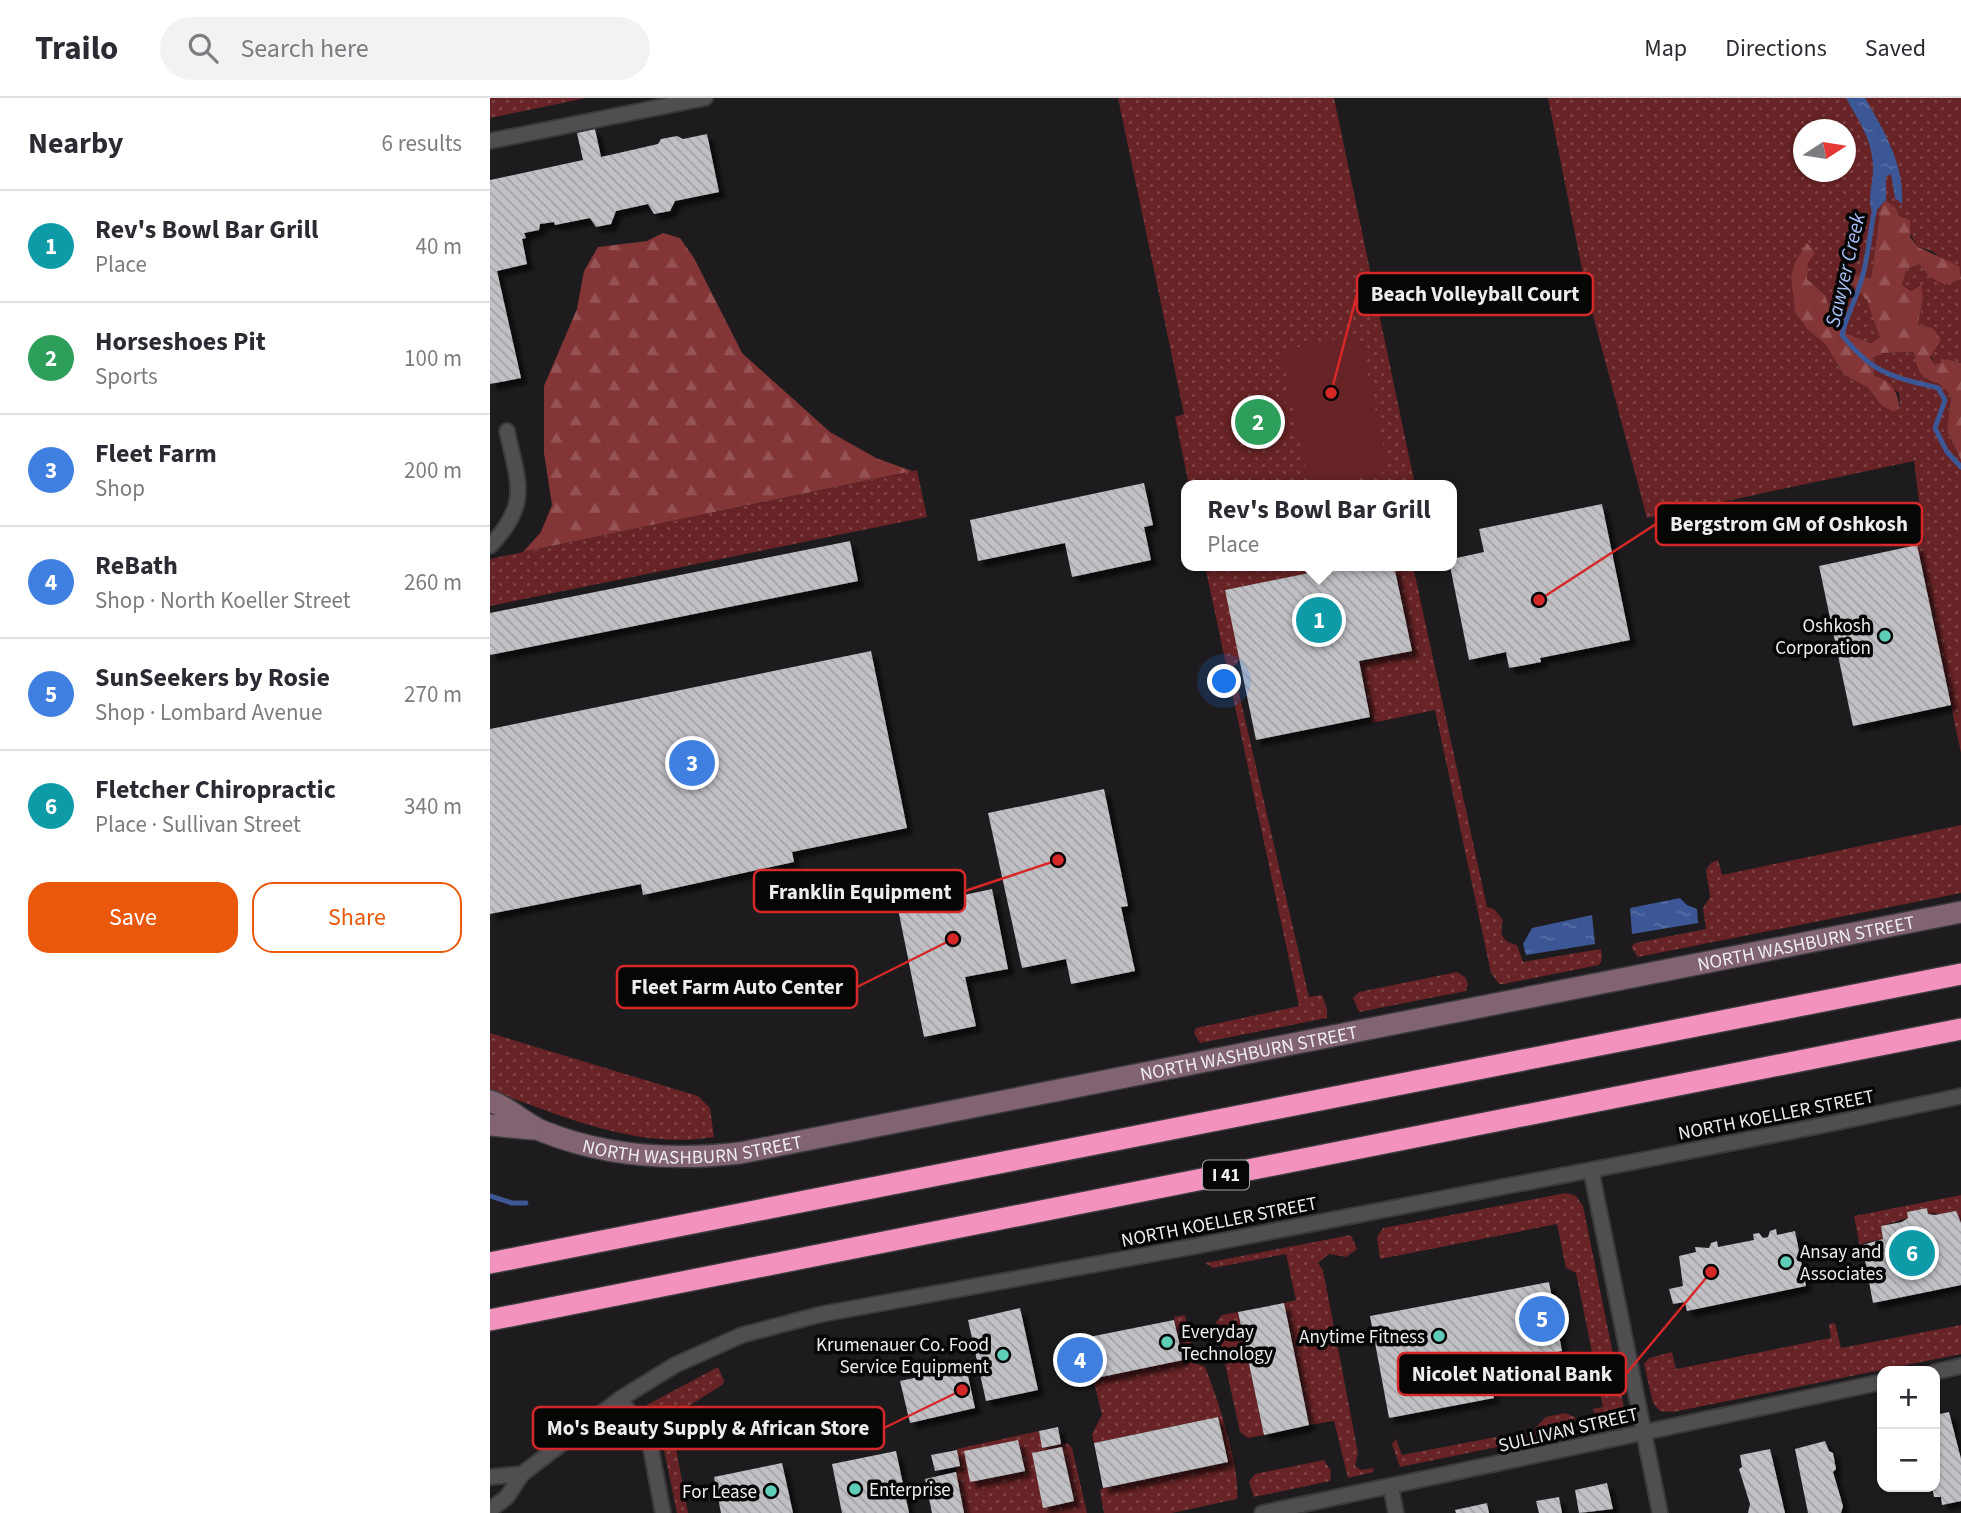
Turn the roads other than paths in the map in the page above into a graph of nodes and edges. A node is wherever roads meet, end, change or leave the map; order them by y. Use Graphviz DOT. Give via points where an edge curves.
graph roads {
  1 [pos="705,98"];
  2 [pos="490,141"];
  3 [pos="507,431"];
  4 [pos="490,546"];
  5 [pos="1961,912"];
  6 [pos="1961,974"];
  7 [pos="1961,1029"];
  8 [pos="1961,1096"];
  9 [pos="490,1101"];
  10 [pos="490,1125"];
  11 [pos="539,1130"];
  12 [pos="1591,1170"];
  13 [pos="490,1264"];
  14 [pos="490,1320"];
  15 [pos="1961,1366"];
  16 [pos="1940,1371"];
  17 [pos="1877,1383"];
  18 [pos="620,1399"];
  19 [pos="1644,1431"];
  20 [pos="522,1474"];
  21 [pos="490,1477"];
  22 [pos="1391,1487"];
  23 [pos="490,1510"];
  24 [pos="663,1513"];
  25 [pos="1262,1513"];
  26 [pos="1396,1513"];
  27 [pos="1660,1513"];
  1 -- 2 [label="street"];
  3 -- 4 [label="street" via="519,503"];
  5 -- 11 [label="street, NORTH WASHBURN STREET" via="740,1153 688,1159 651,1157 581,1145"];
  6 -- 13 [label="highway"];
  7 -- 14 [label="highway, I 41"];
  8 -- 12 [label="street, NORTH KOELLER STREET"];
  9 -- 11 [label="street, NORTH WASHBURN STREET"];
  10 -- 11 [label="street, NORTH WASHBURN STREET"];
  12 -- 18 [label="street, NORTH KOELLER STREET" via="822,1314 742,1335 675,1365"];
  12 -- 19 [label="street"];
  15 -- 16 [label="street"];
  17 -- 19 [label="street, SULLIVAN STREET"];
  18 -- 20 [label="street, NORTH KOELLER STREET"];
  18 -- 24 [label="street" via="649,1438"];
  19 -- 22 [label="street, SULLIVAN STREET"];
  19 -- 27 [label="street"];
  20 -- 21 [label="street"];
  20 -- 23 [label="street, NORTH KOELLER STREET" via="507,1497"];
  22 -- 25 [label="street, SULLIVAN STREET"];
  22 -- 26 [label="street"];
}
